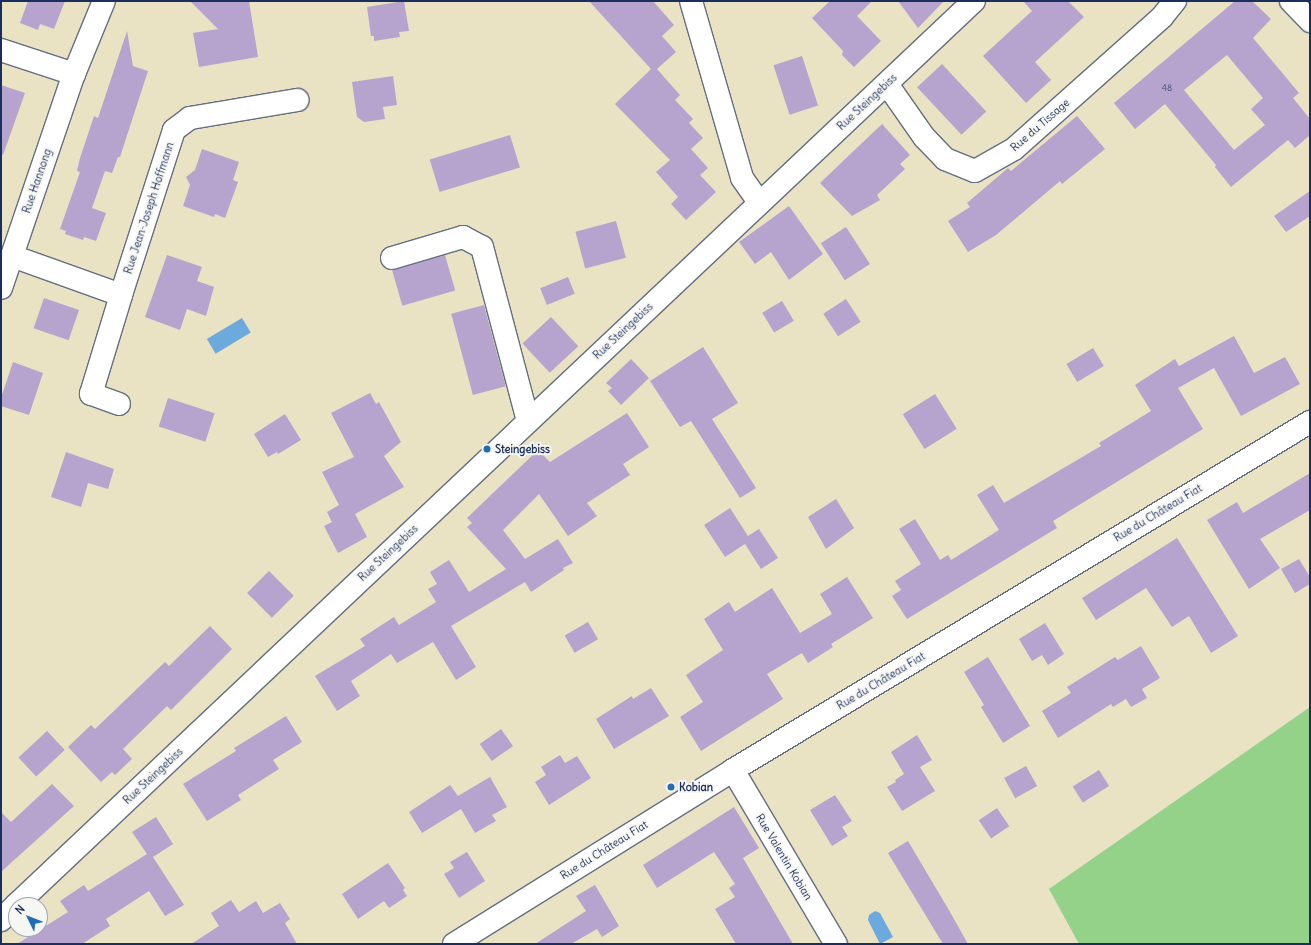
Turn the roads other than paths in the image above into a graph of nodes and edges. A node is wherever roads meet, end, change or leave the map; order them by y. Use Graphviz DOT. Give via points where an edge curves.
graph roads {
  1 [pos="104,1"];
  2 [pos="691,1"];
  3 [pos="974,1"];
  4 [pos="1175,1"];
  5 [pos="1291,1"];
  6 [pos="1310,21"];
  7 [pos="1,50"];
  8 [pos="74,74"];
  9 [pos="887,84"];
  10 [pos="298,100"];
  11 [pos="759,202"];
  12 [pos="12,256"];
  13 [pos="392,258"];
  14 [pos="1,288"];
  15 [pos="121,295"];
  16 [pos="119,404"];
  17 [pos="528,421"];
  18 [pos="1310,422"];
  19 [pos="733,770"];
  20 [pos="24,897"];
  21 [pos="454,944"];
  22 [pos="836,944"];
  1 -- 8 [label="street, Rue Hannong"];
  2 -- 11 [label="street" via="742,178"];
  3 -- 9 [label="street, Rue Steingebiss"];
  4 -- 9 [label="street, Rue du Tissage" via="1162,17 1014,149 975,171 945,159 924,137"];
  5 -- 6 [label="street"];
  7 -- 8 [label="street"];
  8 -- 12 [label="street, Rue Hannong"];
  9 -- 11 [label="street, Rue Steingebiss"];
  10 -- 15 [label="street, Rue Jean-Joseph Hoffmann" via="190,118 174,130"];
  11 -- 17 [label="street, Rue Steingebiss"];
  12 -- 14 [label="street, Rue Hannong"];
  12 -- 15 [label="street"];
  13 -- 17 [label="street" via="463,237 482,247"];
  15 -- 16 [label="street, Rue Jean-Joseph Hoffmann" via="91,394"];
  17 -- 20 [label="street, Rue Steingebiss"];
  18 -- 19 [label="street, Rue du Château Fiat"];
  19 -- 21 [label="street, Rue du Château Fiat"];
  19 -- 22 [label="street, Rue Valentin Kobian"];
}
